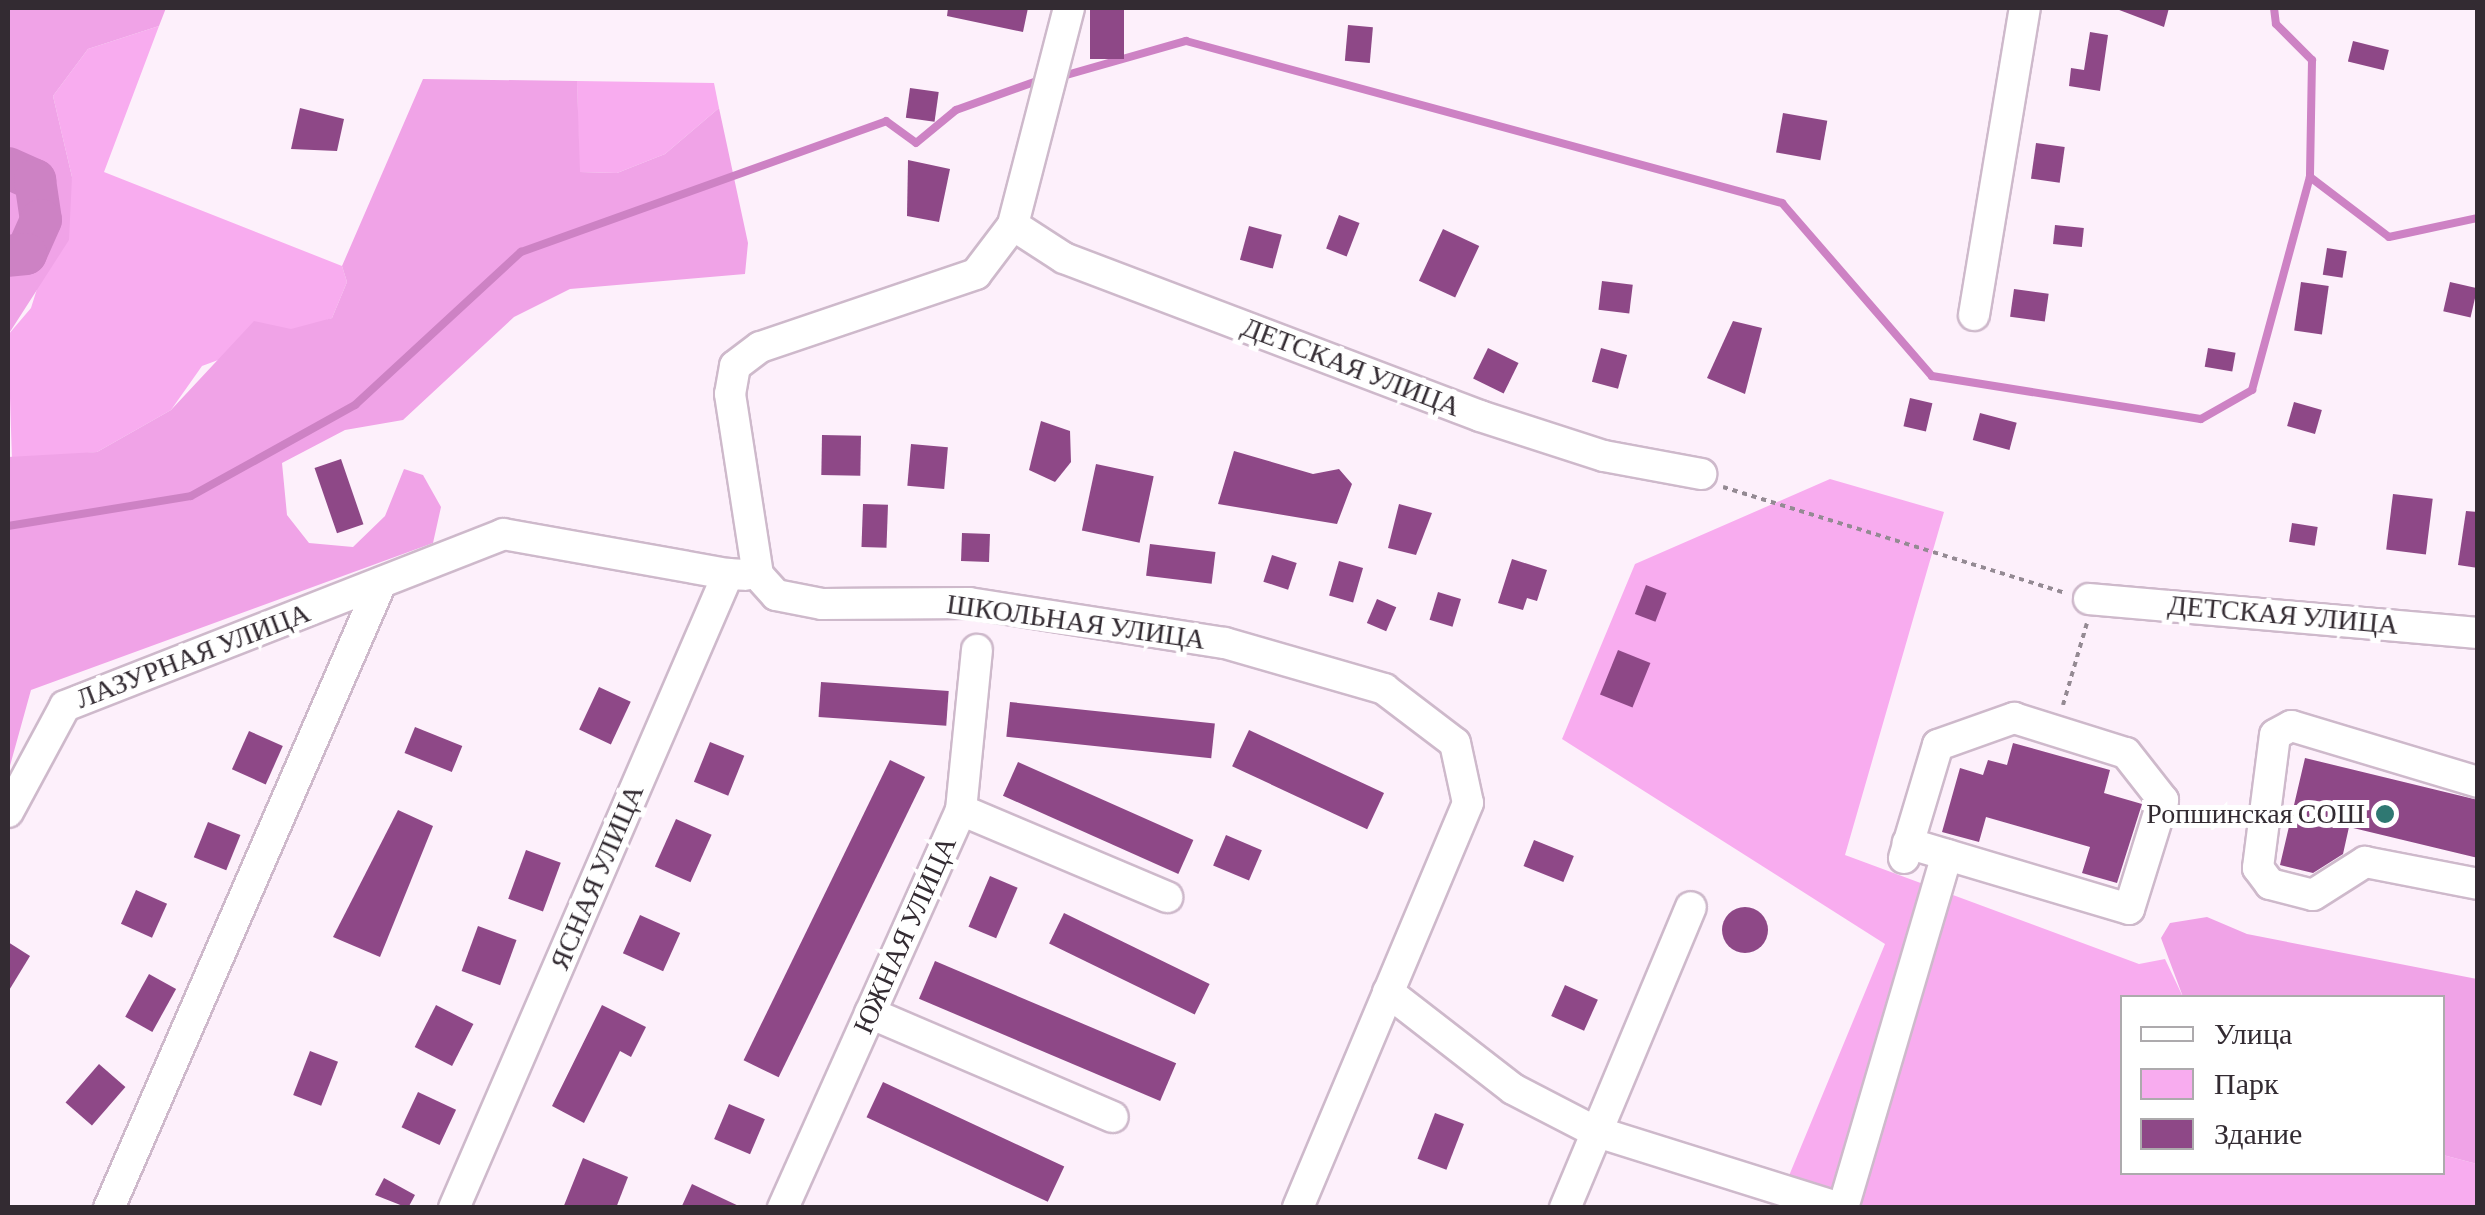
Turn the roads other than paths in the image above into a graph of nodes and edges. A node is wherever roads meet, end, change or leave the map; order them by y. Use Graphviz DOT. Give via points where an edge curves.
graph roads {
  1 [pos="1069,8"];
  2 [pos="2025,8"];
  3 [pos="1013,224"];
  4 [pos="1974,315"];
  5 [pos="1701,474"];
  6 [pos="743,575"];
  7 [pos="378,583"];
  8 [pos="2092,599"];
  9 [pos="2478,633"];
  10 [pos="977,650"];
  11 [pos="2478,782"];
  12 [pos="961,810"];
  13 [pos="8,812"];
  14 [pos="1947,856"];
  15 [pos="2478,884"];
  16 [pos="1167,897"];
  17 [pos="1691,907"];
  18 [pos="1388,992"];
  19 [pos="870,1013"];
  20 [pos="1113,1118"];
  21 [pos="1594,1131"];
  22 [pos="108,1208"];
  23 [pos="454,1208"];
  24 [pos="783,1208"];
  25 [pos="1298,1208"];
  26 [pos="1565,1208"];
  27 [pos="1841,1208"];
  1 -- 3 [label="street"];
  2 -- 4 [label="street"];
  3 -- 5 [label="street, ДЕТСКАЯ УЛИЦА" via="1064,258 1480,416 1604,456"];
  3 -- 6 [label="street" via="976,274 760,347 734,366 730,394"];
  6 -- 7 [label="street, ШКОЛЬНАЯ УЛИЦА" via="503,534"];
  6 -- 18 [label="street, ШКОЛЬНАЯ УЛИЦА" via="776,595 822,604 969,603 1225,642 1384,689 1455,743 1468,803"];
  6 -- 23 [label="street, ЯСНАЯ УЛИЦА"];
  7 -- 13 [label="street, ЛАЗУРНАЯ УЛИЦА" via="65,706"];
  7 -- 22 [label="street"];
  8 -- 9 [label="street, ДЕТСКАЯ УЛИЦА"];
  10 -- 12 [label="street, ЮЖНАЯ УЛИЦА"];
  11 -- 15 [label="street" via="2291,726 2274,735 2258,868 2270,884 2313,895 2365,862"];
  12 -- 16 [label="street"];
  12 -- 19 [label="street, ЮЖНАЯ УЛИЦА"];
  14 -- 14 [label="street" via="2130,909 2164,800 2126,753 2014,718 1938,745 1906,850"];
  14 -- 27 [label="street"];
  17 -- 21 [label="street"];
  18 -- 21 [label="street" via="1513,1089"];
  18 -- 25 [label="street, ШКОЛЬНАЯ УЛИЦА"];
  19 -- 20 [label="street"];
  19 -- 24 [label="street, ЮЖНАЯ УЛИЦА"];
  21 -- 26 [label="street"];
  21 -- 27 [label="street"];
}
